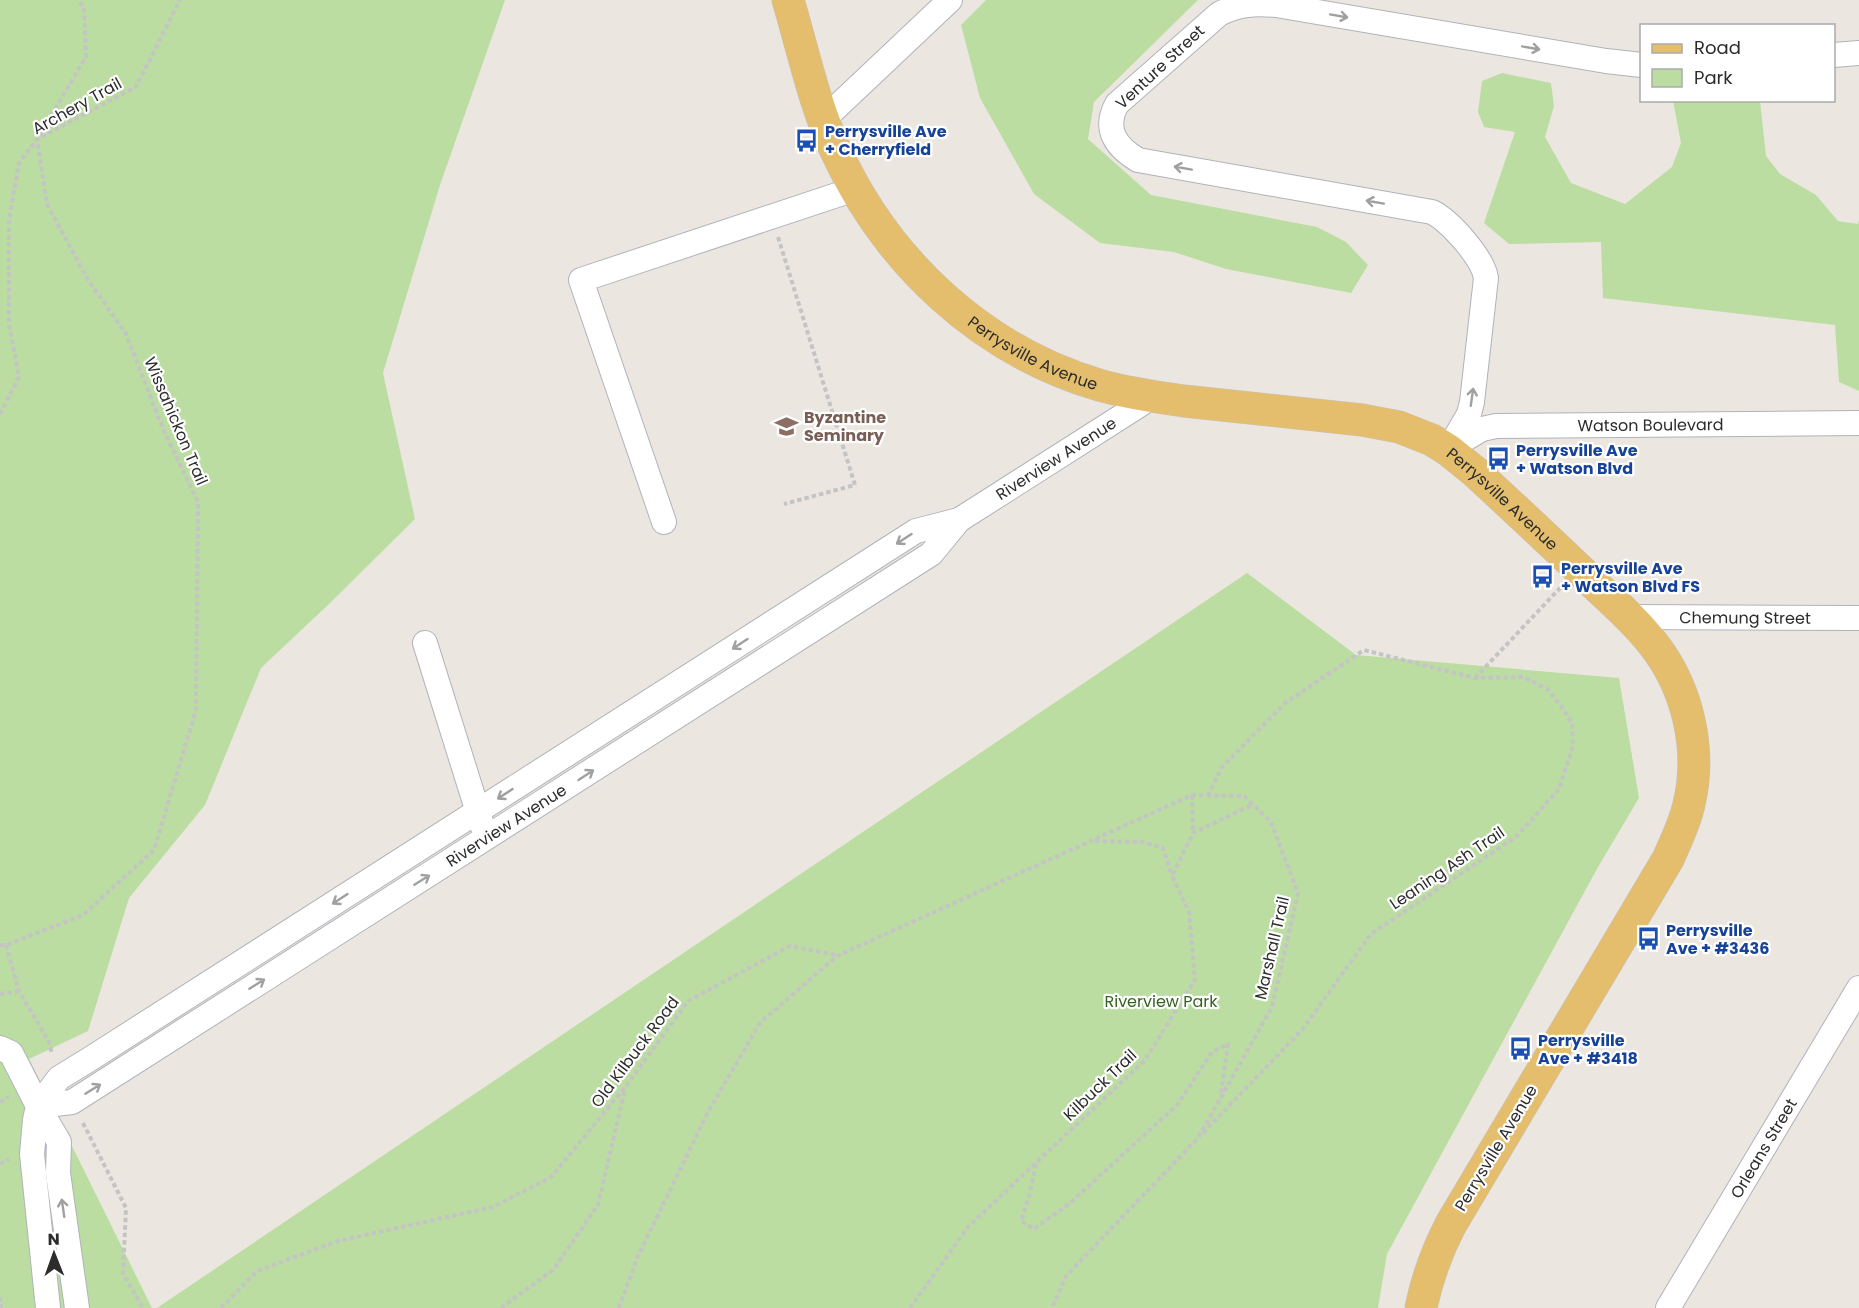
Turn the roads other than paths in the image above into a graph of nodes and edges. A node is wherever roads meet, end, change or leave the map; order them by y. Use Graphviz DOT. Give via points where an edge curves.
graph roads {
  1 [pos="788,0"];
  2 [pos="950,0"];
  3 [pos="1859,53"];
  4 [pos="1835,55"];
  5 [pos="1640,65"];
  6 [pos="824,120"];
  7 [pos="855,189"];
  8 [pos="1152,397"];
  9 [pos="1859,423"];
  10 [pos="1448,450"];
  11 [pos="959,520"];
  12 [pos="664,522"];
  13 [pos="1629,617"];
  14 [pos="1859,618"];
  15 [pos="425,643"];
  16 [pos="477,812"];
  17 [pos="486,839"];
  18 [pos="1859,988"];
  19 [pos="0,1048"];
  20 [pos="38,1106"];
  21 [pos="48,1308"];
  22 [pos="77,1308"];
  23 [pos="1421,1308"];
  24 [pos="1668,1308"];
  1 -- 6 [label="main road, Perrysville Avenue"];
  2 -- 6 [label="street"];
  3 -- 4 [label="street"];
  10 -- 5 [label="street, Venture Street, one-way" via="1472,402 1486,278 1481,262 1447,221 1432,212 1138,160 1124,150 1112,133 1112,112 1219,14 1250,3"];
  6 -- 7 [label="main road, Perrysville Avenue"];
  7 -- 8 [label="main road, Perrysville Avenue" via="903,258 971,321 1050,367 1099,385"];
  7 -- 12 [label="street" via="581,280"];
  8 -- 10 [label="main road, Perrysville Avenue" via="1381,423 1416,432"];
  8 -- 11 [label="street, Riverview Avenue"];
  9 -- 10 [label="street, Watson Boulevard" via="1496,426 1482,429"];
  10 -- 13 [label="main road, Perrysville Avenue"];
  11 -- 16 [label="street, Riverview Avenue, one-way" via="916,531"];
  17 -- 11 [label="street, Riverview Avenue, one-way" via="931,554"];
  13 -- 14 [label="street, Chemung Street"];
  13 -- 23 [label="main road, Perrysville Avenue" via="1665,660 1687,712 1694,767 1684,822 1668,859 1451,1224 1431,1269"];
  15 -- 16 [label="street"];
  16 -- 17 [label="street"];
  16 -- 20 [label="street, Riverview Avenue, one-way" via="58,1078"];
  20 -- 17 [label="street, Riverview Avenue, one-way" via="72,1102"];
  18 -- 24 [label="street, Orleans Street"];
  19 -- 20 [label="street" via="11,1053"];
  20 -- 21 [label="street, Riverview Avenue" via="32,1154"];
  22 -- 20 [label="street, one-way" via="58,1173 59,1142"];
}
